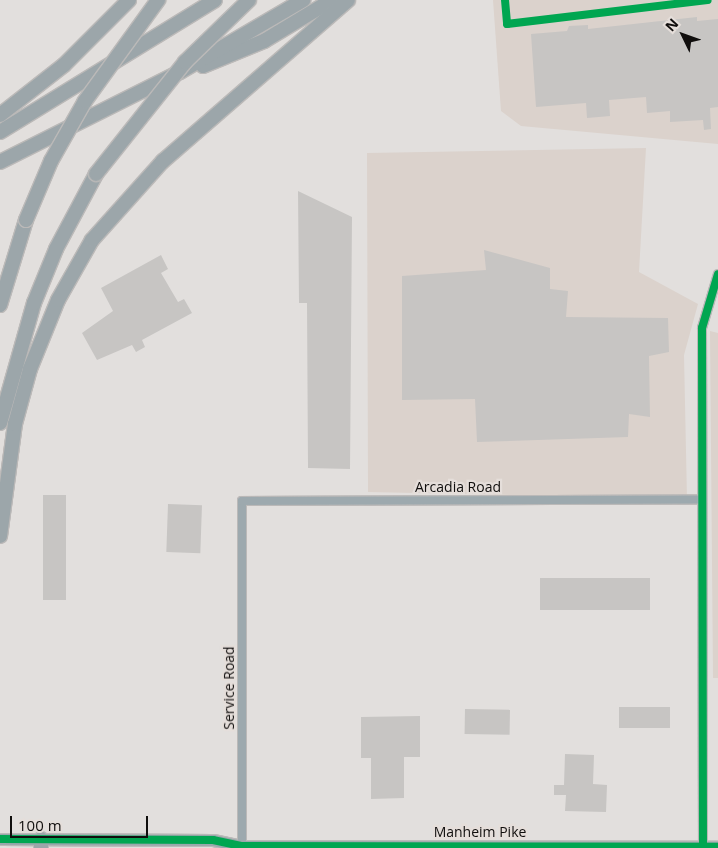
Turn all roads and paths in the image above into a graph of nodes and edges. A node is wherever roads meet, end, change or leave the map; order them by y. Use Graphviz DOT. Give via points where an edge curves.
graph roads {
  1 [pos="129,0"];
  2 [pos="158,0"];
  3 [pos="215,0"];
  4 [pos="249,0"];
  5 [pos="303,0"];
  6 [pos="332,0"];
  7 [pos="348,0"];
  8 [pos="180,72"];
  9 [pos="0,115"];
  10 [pos="0,132"];
  11 [pos="0,162"];
  12 [pos="718,274"];
  13 [pos="0,305"];
  14 [pos="0,423"];
  15 [pos="702,498"];
  16 [pos="242,529"];
  17 [pos="0,536"];
  18 [pos="0,839"];
  19 [pos="41,844"];
  20 [pos="240,847"];
  21 [pos="718,847"];
  22 [pos="501,848"];
  23 [pos="703,848"];
  1 -- 9 [label="highway" via="64,65"];
  2 -- 13 [label="highway, bridge" via="84,101 51,161 26,220"];
  3 -- 10 [label="highway"];
  4 -- 14 [label="highway, bridge" via="185,62 96,174 56,249 34,303"];
  5 -- 8 [label="highway"];
  6 -- 8 [label="highway" via="264,41 223,60"];
  7 -- 17 [label="highway" via="162,161 92,240 58,300 30,369 15,424"];
  8 -- 11 [label="highway"];
  12 -- 15 [label="street" via="702,328"];
  15 -- 16 [label="street, Arcadia Road" via="242,501"];
  15 -- 23 [label="street"];
  16 -- 20 [label="street, Service Road"];
  18 -- 19 [label="main road, Manheim Pike"];
  19 -- 20 [label="main road, Manheim Pike" via="213,840"];
  20 -- 22 [label="main road, Manheim Pike"];
  21 -- 23 [label="main road, Manheim Pike"];
  22 -- 23 [label="main road, Manheim Pike"];
}
